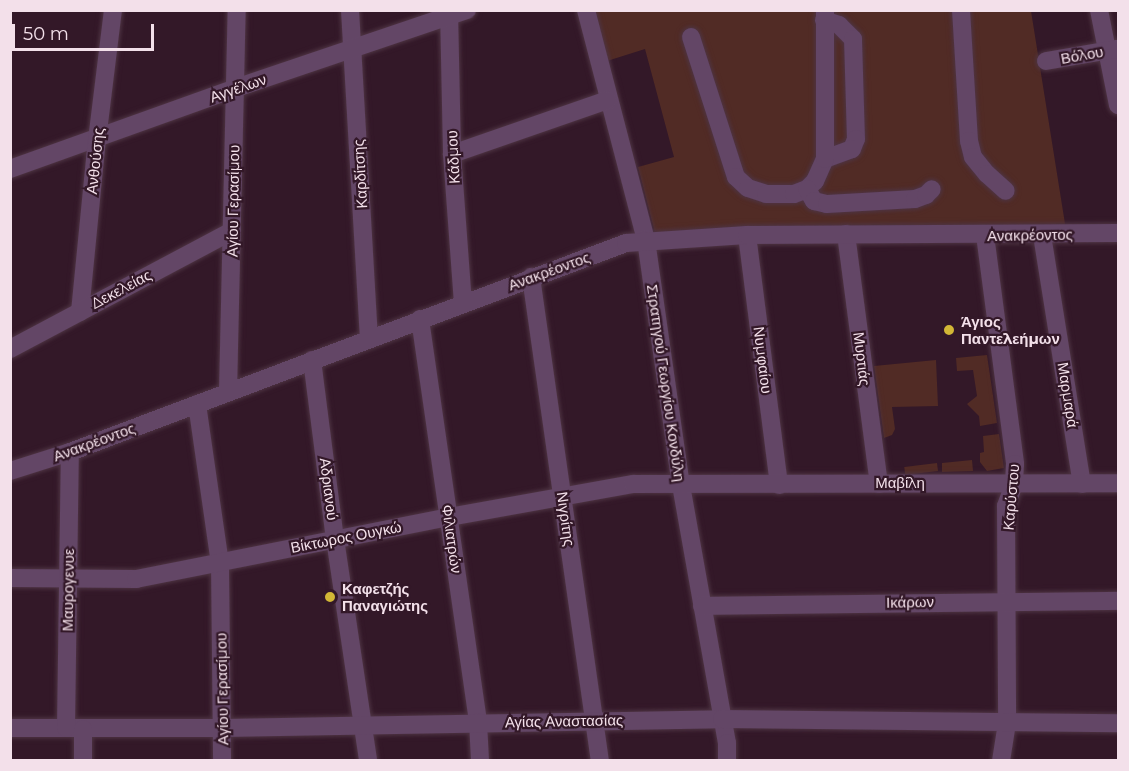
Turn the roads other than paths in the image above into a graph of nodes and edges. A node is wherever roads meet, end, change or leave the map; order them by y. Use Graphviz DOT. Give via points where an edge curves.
graph roads {
  1 [pos="113,10"];
  2 [pos="237,10"];
  3 [pos="350,10"];
  4 [pos="467,10"];
  5 [pos="586,10"];
  6 [pos="961,10"];
  7 [pos="1099,10"];
  8 [pos="449,14"];
  9 [pos="825,15"];
  10 [pos="691,37"];
  11 [pos="353,49"];
  12 [pos="1113,49"];
  13 [pos="1046,62"];
  14 [pos="236,88"];
  15 [pos="608,100"];
  16 [pos="1119,105"];
  17 [pos="97,140"];
  18 [pos="452,154"];
  19 [pos="825,159"];
  20 [pos="10,169"];
  21 [pos="807,189"];
  22 [pos="932,189"];
  23 [pos="1006,191"];
  24 [pos="232,231"];
  25 [pos="1119,233"];
  26 [pos="846,234"];
  27 [pos="747,235"];
  28 [pos="1042,235"];
  29 [pos="985,236"];
  30 [pos="646,240"];
  31 [pos="531,277"];
  32 [pos="463,303"];
  33 [pos="80,312"];
  34 [pos="420,319"];
  35 [pos="369,338"];
  36 [pos="10,349"];
  37 [pos="312,360"];
  38 [pos="228,392"];
  39 [pos="196,404"];
  40 [pos="70,452"];
  41 [pos="10,471"];
  42 [pos="879,483"];
  43 [pos="1119,483"];
  44 [pos="1014,484"];
  45 [pos="1082,484"];
  46 [pos="681,485"];
  47 [pos="779,485"];
  48 [pos="563,495"];
  49 [pos="449,517"];
  50 [pos="335,539"];
  51 [pos="220,563"];
  52 [pos="10,578"];
  53 [pos="68,579"];
  54 [pos="1009,601"];
  55 [pos="1119,601"];
  56 [pos="702,606"];
  57 [pos="722,719"];
  58 [pos="595,720"];
  59 [pos="478,722"];
  60 [pos="1007,723"];
  61 [pos="1119,723"];
  62 [pos="362,724"];
  63 [pos="10,728"];
  64 [pos="223,728"];
  65 [pos="75,729"];
  66 [pos="84,760"];
  67 [pos="222,760"];
  68 [pos="368,760"];
  69 [pos="480,760"];
  70 [pos="600,760"];
  71 [pos="727,760"];
  72 [pos="1001,760"];
  1 -- 17 [label="street, Ανθούσης"];
  2 -- 14 [label="street, Αγίου Γερασίμου"];
  3 -- 11 [label="street, Καρδίτσης"];
  4 -- 8 [label="street, Αγγέλων"];
  5 -- 15 [label="street, Στρατηγού Γεωργίου Κονδύλη"];
  6 -- 23 [label="street" via="969,141 973,157"];
  7 -- 12 [label="street"];
  8 -- 11 [label="street, Αγγέλων"];
  8 -- 18 [label="street, Κάδμου"];
  9 -- 19 [label="street"];
  9 -- 19 [label="street" via="853,39 856,139 852,149"];
  10 -- 21 [label="street" via="736,177 748,188 766,194 794,194"];
  11 -- 14 [label="street, Αγγέλων"];
  11 -- 35 [label="street, Καρδίτσης"];
  12 -- 13 [label="street, Βόλου"];
  12 -- 16 [label="street"];
  14 -- 17 [label="street, Αγγέλων"];
  14 -- 24 [label="street, Αγίου Γερασίμου"];
  15 -- 18 [label="street"];
  15 -- 30 [label="street, Στρατηγού Γεωργίου Κονδύλη"];
  17 -- 20 [label="street, Αγγέλων"];
  17 -- 33 [label="street, Ανθούσης"];
  18 -- 32 [label="street, Κάδμου"];
  19 -- 21 [label="street"];
  21 -- 22 [label="street" via="814,201 827,204 915,199"];
  24 -- 33 [label="street, Δεκελείας"];
  24 -- 38 [label="street, Αγίου Γερασίμου"];
  25 -- 28 [label="street, Ανακρέοντος"];
  26 -- 27 [label="street, Ανακρέοντος"];
  26 -- 29 [label="street, Ανακρέοντος"];
  26 -- 42 [label="street, Μυρτιάς"];
  27 -- 30 [label="street, Ανακρέοντος"];
  27 -- 47 [label="street, Νυμφαίου"];
  28 -- 29 [label="street, Ανακρέοντος"];
  28 -- 45 [label="street, Μαρμαρά"];
  29 -- 44 [label="street, Καρύστου" via="1015,464"];
  30 -- 31 [label="street, Ανακρέοντος" via="626,243"];
  30 -- 46 [label="street, Στρατηγού Γεωργίου Κονδύλη"];
  31 -- 32 [label="street, Ανακρέοντος"];
  31 -- 48 [label="street, Νιγρίτης"];
  32 -- 34 [label="street, Ανακρέοντος"];
  33 -- 36 [label="street, Δεκελείας"];
  34 -- 35 [label="street, Ανακρέοντος"];
  34 -- 49 [label="street, Φιλιατρών"];
  35 -- 37 [label="street, Ανακρέοντος"];
  37 -- 38 [label="street, Ανακρέοντος"];
  37 -- 50 [label="street, Αδριανού"];
  38 -- 39 [label="street, Ανακρέοντος"];
  39 -- 40 [label="street, Ανακρέοντος"];
  39 -- 51 [label="street, Αγίου Γερασίμου"];
  40 -- 41 [label="street, Ανακρέοντος"];
  40 -- 53 [label="street, Μαυρογενυε"];
  42 -- 44 [label="street, Μαβίλη"];
  42 -- 47 [label="street, Μαβίλη"];
  43 -- 45 [label="street, Μαβίλη"];
  44 -- 45 [label="street, Μαβίλη"];
  44 -- 54 [label="street, Καρύστου" via="1006,506"];
  46 -- 47 [label="street, Μαβίλη"];
  46 -- 48 [label="street, Βίκτωρος Ουγκώ" via="633,484"];
  46 -- 56 [label="street, Στρατηγού Γεωργίου Κονδύλη"];
  48 -- 49 [label="street, Βίκτωρος Ουγκώ"];
  48 -- 58 [label="street, Νιγρίτης"];
  49 -- 50 [label="street, Βίκτωρος Ουγκώ"];
  49 -- 59 [label="street, Φιλιατρών"];
  50 -- 51 [label="street, Βίκτωρος Ουγκώ"];
  50 -- 62 [label="street, Αδριανού"];
  51 -- 53 [label="street, Βίκτωρος Ουγκώ" via="136,579"];
  51 -- 64 [label="street, Αγίου Γερασίμου"];
  52 -- 53 [label="street, Βίκτωρος Ουγκώ"];
  53 -- 65 [label="street, Μαυρογενυε"];
  54 -- 55 [label="street, Ικάρων"];
  54 -- 56 [label="street, Ικάρων"];
  54 -- 60 [label="street, Καρύστου"];
  56 -- 57 [label="street, Στρατηγού Γεωργίου Κονδύλη"];
  57 -- 58 [label="street, Αγίας Αναστασίας"];
  57 -- 60 [label="street, Αγίας Αναστασίας"];
  57 -- 71 [label="street, Στρατηγού Γεωργίου Κονδύλη"];
  58 -- 59 [label="street, Αγίας Αναστασίας"];
  58 -- 70 [label="street, Νιγρίτης"];
  59 -- 62 [label="street, Αγίας Αναστασίας"];
  59 -- 69 [label="street, Φιλιατρών"];
  60 -- 61 [label="street, Αγίας Αναστασίας"];
  60 -- 72 [label="street, Καρύστου"];
  62 -- 64 [label="street, Αγίας Αναστασίας"];
  62 -- 68 [label="street, Αδριανού"];
  63 -- 65 [label="street, Αγίας Αναστασίας"];
  64 -- 65 [label="street, Αγίας Αναστασίας"];
  64 -- 67 [label="street, Αγίου Γερασίμου"];
  65 -- 66 [label="street, Μαυρογενυε"];
}
